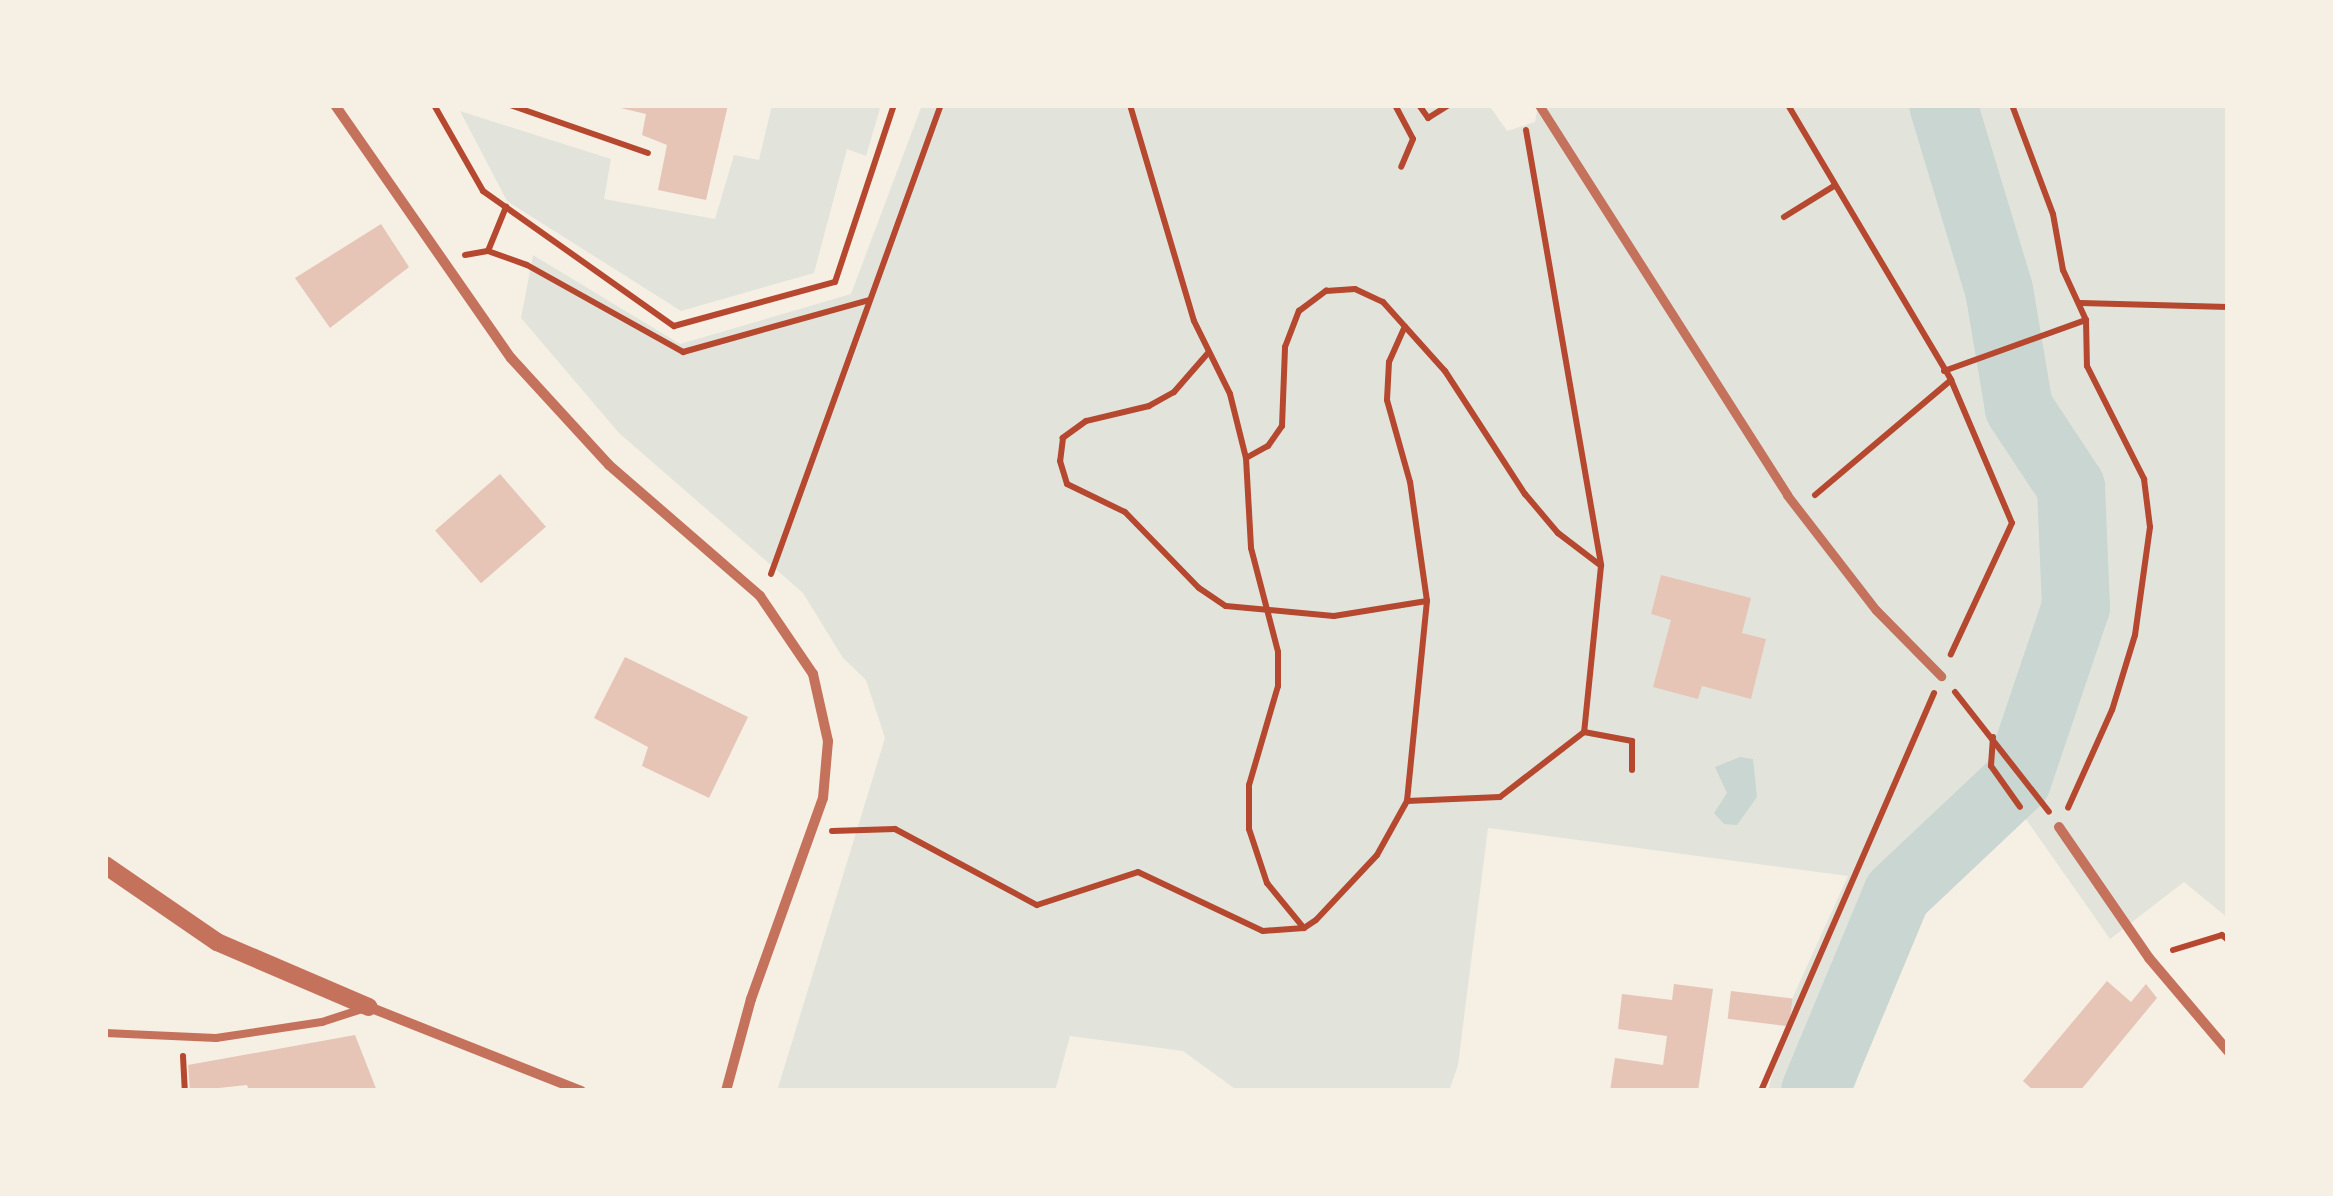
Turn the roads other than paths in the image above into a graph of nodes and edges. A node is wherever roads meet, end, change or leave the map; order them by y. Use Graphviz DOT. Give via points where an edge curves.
graph roads {
  1 [pos="335,105"];
  2 [pos="1539,105"];
  3 [pos="1941,676"];
  4 [pos="2060,827"];
  5 [pos="105,864"];
  6 [pos="369,1007"];
  7 [pos="105,1032"];
  8 [pos="2228,1051"];
  9 [pos="582,1091"];
  10 [pos="726,1091"];
  1 -- 10 [label="street" via="441,263 552,406 609,465 760,596 813,674 828,741 823,798 762,965"];
  2 -- 3 [label="street" via="1798,508 1876,610"];
  4 -- 8 [label="street" via="2149,958"];
  5 -- 6 [label="street" via="217,942"];
  6 -- 7 [label="lane" via="322,1022 216,1038"];
  6 -- 9 [label="street"];
}
